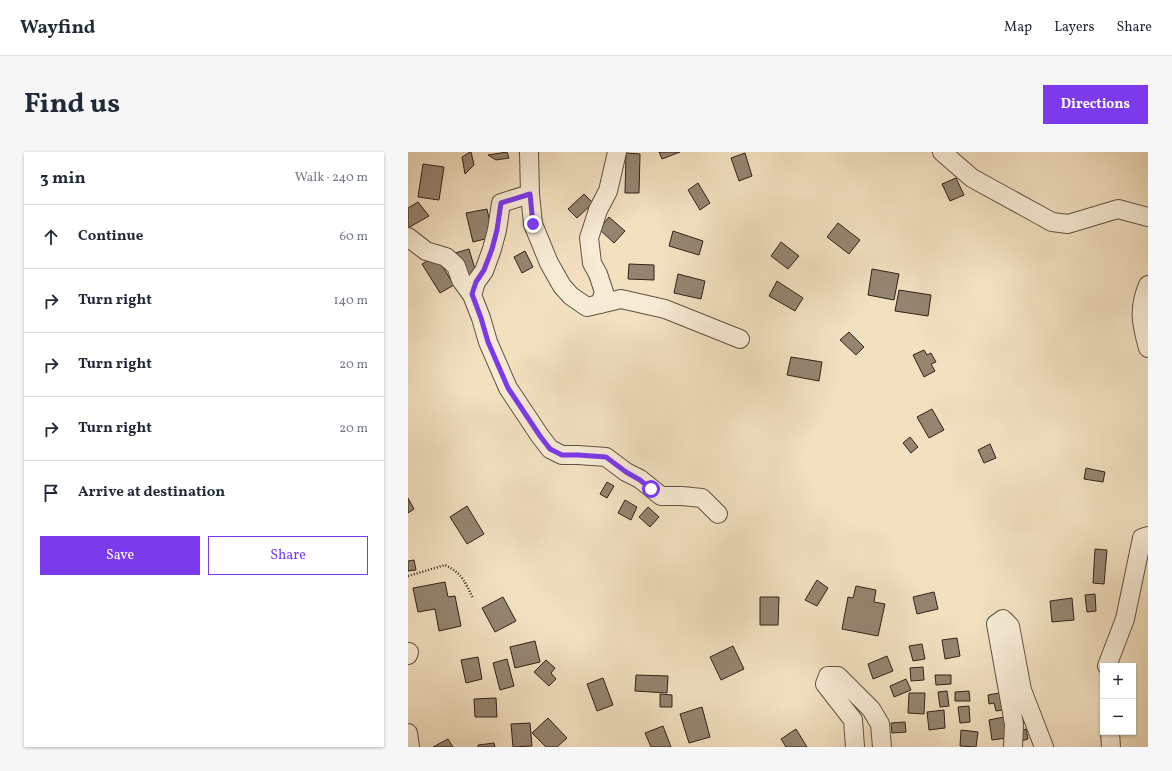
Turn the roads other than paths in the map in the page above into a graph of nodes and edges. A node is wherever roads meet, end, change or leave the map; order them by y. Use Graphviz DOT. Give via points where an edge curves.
graph roads {
  1 [pos="529,152"];
  2 [pos="617,152"];
  3 [pos="942,152"];
  4 [pos="530,194"];
  5 [pos="1148,217"];
  6 [pos="408,237"];
  7 [pos="1148,285"];
  8 [pos="472,294"];
  9 [pos="600,304"];
  10 [pos="740,339"];
  11 [pos="1148,348"];
  12 [pos="718,514"];
  13 [pos="1148,536"];
  14 [pos="1108,663"];
  15 [pos="408,733"];
  16 [pos="1110,735"];
  17 [pos="410,747"];
  18 [pos="855,747"];
  19 [pos="882,747"];
  20 [pos="1013,747"];
  21 [pos="1044,747"];
  22 [pos="1111,747"];
  1 -- 4 [label="street"];
  2 -- 9 [label="street" via="608,192 598,210 589,238 592,264 604,292"];
  3 -- 5 [label="street" via="972,178 1052,222 1068,224 1118,209"];
  4 -- 8 [label="street" via="501,203 492,249"];
  4 -- 9 [label="street" via="533,224 549,263 562,286 587,307"];
  6 -- 8 [label="street" via="426,251 446,257 456,266 461,280"];
  7 -- 11 [label="street" via="1142,298 1140,315"];
  8 -- 12 [label="street" via="488,342 508,388 550,449 562,455 606,457 661,496 702,498"];
  9 -- 10 [label="street" via="621,299 665,309"];
  13 -- 14 [label="street" via="1142,538 1125,619"];
  15 -- 17 [label="street"];
  16 -- 22 [label="street"];
  18 -- 19 [label="street" via="853,720 826,684 828,676 838,676 871,709 880,724"];
  20 -- 21 [label="street" via="1014,724 996,624 1003,619 1010,626 1022,690"];
}
